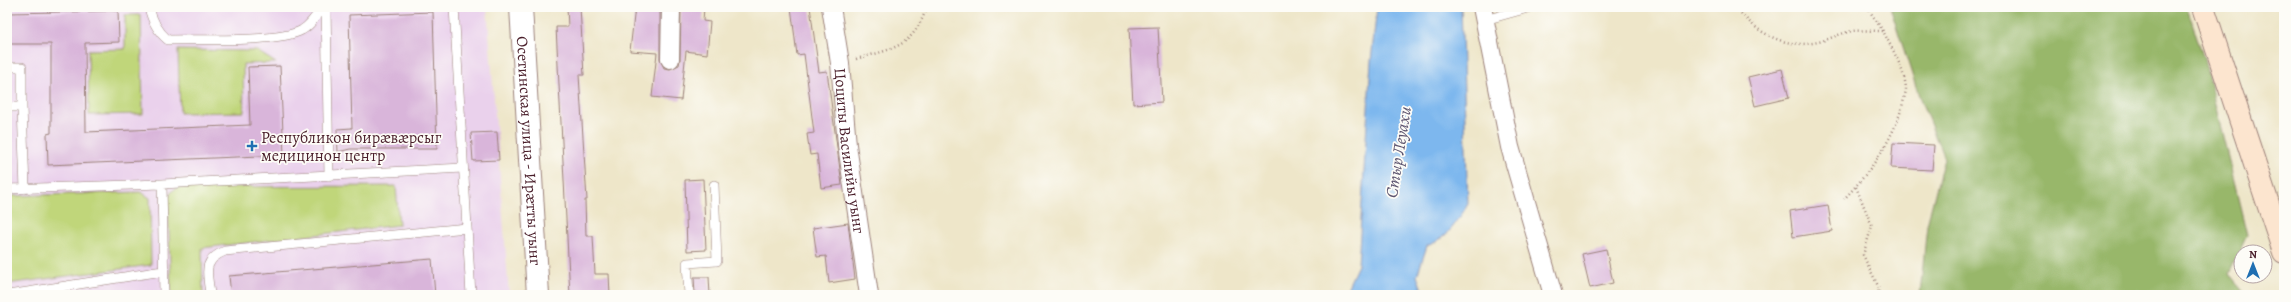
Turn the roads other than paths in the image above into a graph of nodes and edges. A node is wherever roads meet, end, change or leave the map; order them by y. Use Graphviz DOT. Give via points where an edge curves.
graph roads {
  1 [pos="149,7"];
  2 [pos="322,7"];
  3 [pos="326,7"];
  4 [pos="454,7"];
  5 [pos="521,7"];
  6 [pos="671,7"];
  7 [pos="831,7"];
  8 [pos="1531,7"];
  9 [pos="2203,7"];
  10 [pos="1483,13"];
  11 [pos="670,59"];
  12 [pos="7,67"];
  13 [pos="7,107"];
  14 [pos="22,107"];
  15 [pos="463,168"];
  16 [pos="329,176"];
  17 [pos="162,184"];
  18 [pos="714,185"];
  19 [pos="7,189"];
  20 [pos="25,189"];
  21 [pos="467,228"];
  22 [pos="2284,252"];
  23 [pos="163,271"];
  24 [pos="8,295"];
  25 [pos="164,295"];
  26 [pos="210,295"];
  27 [pos="471,295"];
  28 [pos="538,295"];
  29 [pos="689,295"];
  30 [pos="870,295"];
  31 [pos="1553,295"];
  1 -- 2 [label="lane" via="159,32 168,40 279,38 302,30 316,18"];
  3 -- 16 [label="lane"];
  4 -- 15 [label="lane"];
  5 -- 28 [label="street, Осетинская улица - Ирæтты уынг"];
  6 -- 11 [label="street"];
  7 -- 30 [label="street, Цоциты Василийы уынг" via="840,64 847,145"];
  8 -- 10 [label="lane"];
  9 -- 22 [label="main road"];
  10 -- 31 [label="street" via="1510,146"];
  12 -- 14 [label="lane" via="22,67"];
  13 -- 14 [label="lane"];
  14 -- 20 [label="lane"];
  15 -- 16 [label="lane"];
  15 -- 21 [label="lane"];
  16 -- 17 [label="lane"];
  17 -- 20 [label="lane"];
  17 -- 23 [label="lane"];
  18 -- 29 [label="lane" via="717,261 687,263"];
  19 -- 20 [label="lane"];
  21 -- 26 [label="lane" via="225,251 213,256 207,266"];
  21 -- 27 [label="lane"];
  23 -- 24 [label="lane"];
  23 -- 25 [label="lane"];
}
